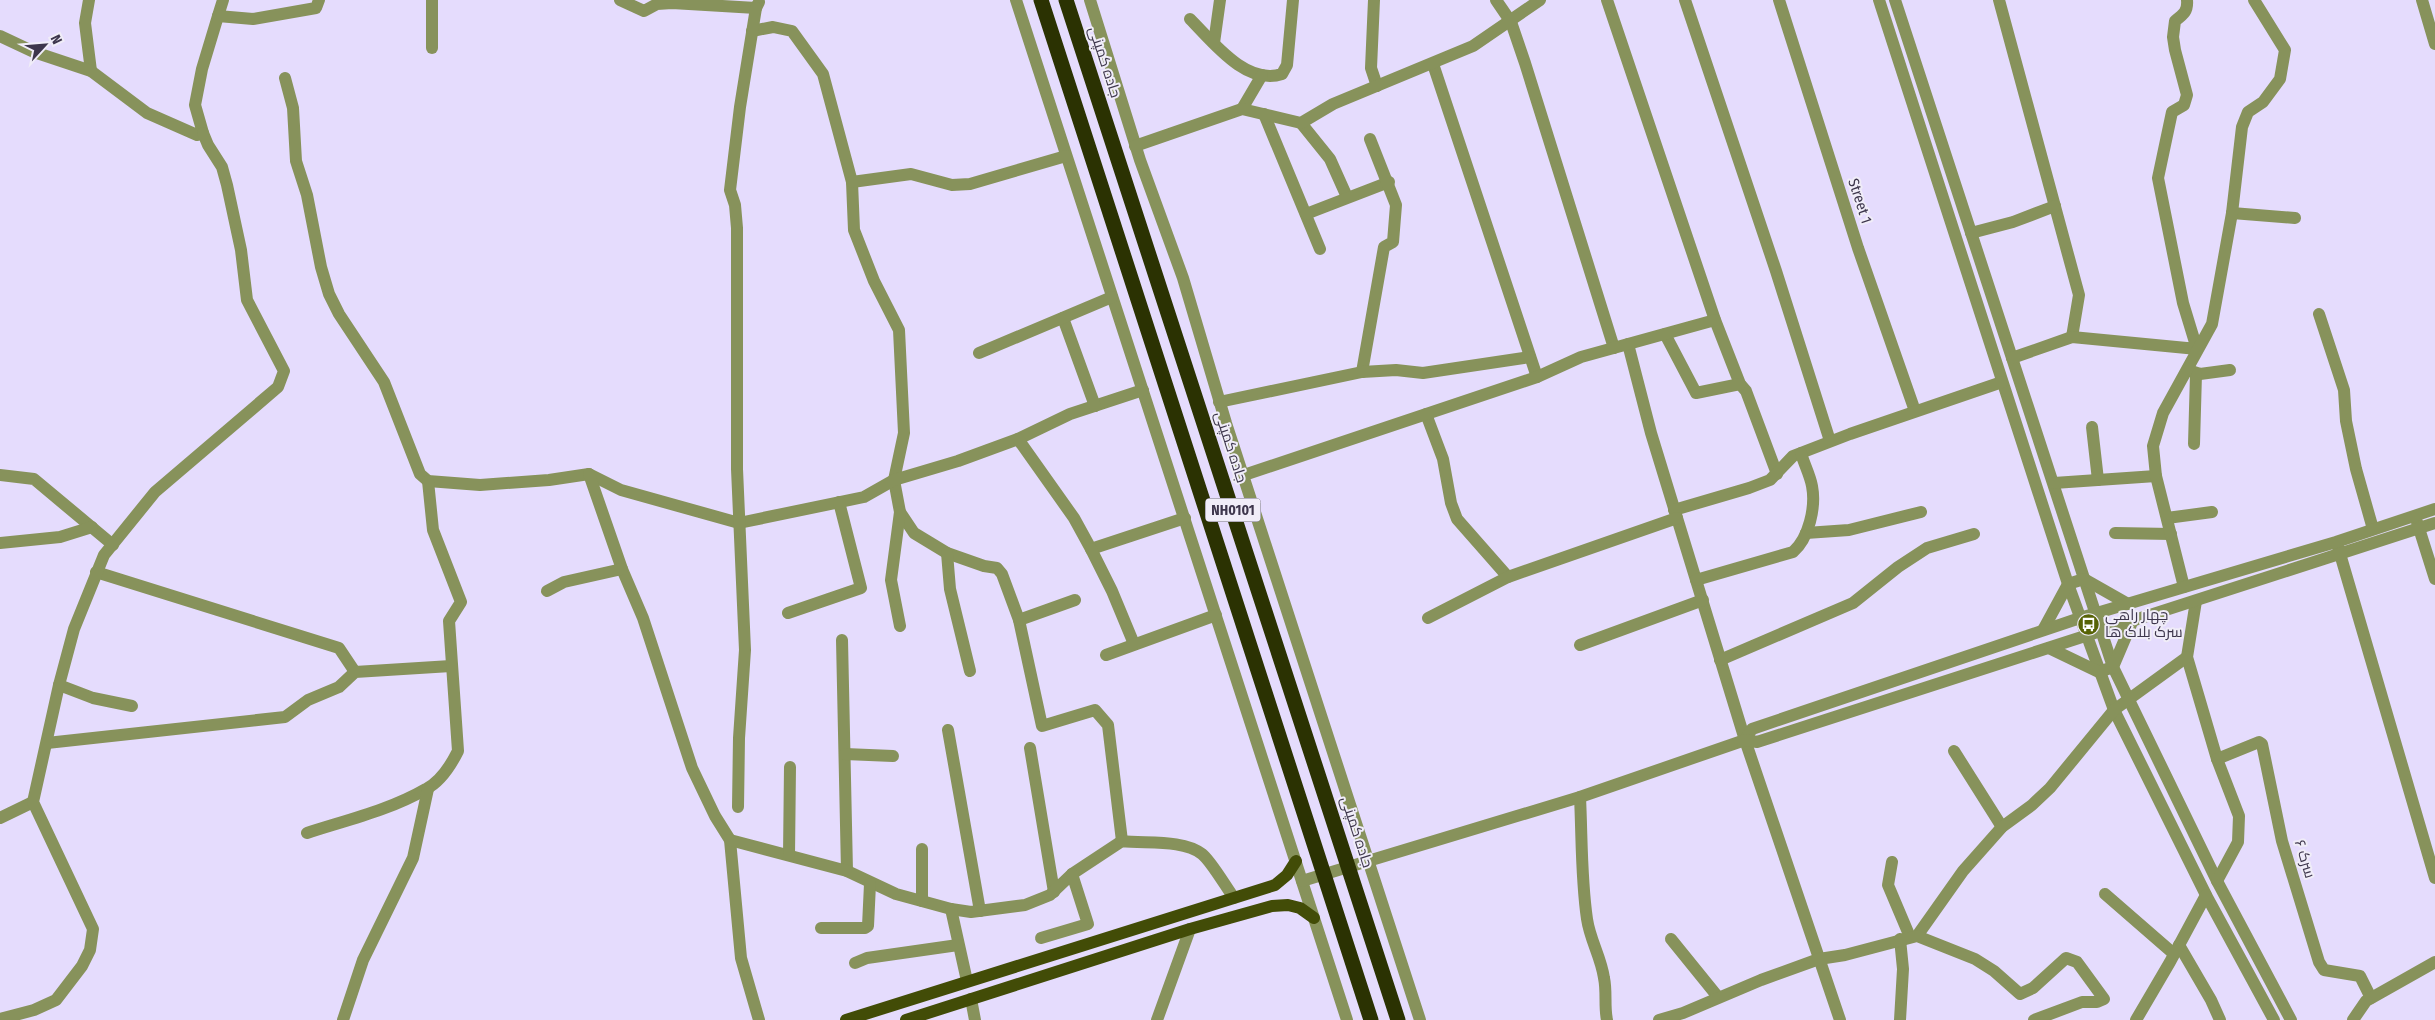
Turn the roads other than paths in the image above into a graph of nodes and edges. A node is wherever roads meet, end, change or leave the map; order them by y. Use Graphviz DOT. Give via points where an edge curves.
graph roads {
  1 [pos="89,0"];
  2 [pos="223,0"];
  3 [pos="319,0"];
  4 [pos="432,0"];
  5 [pos="620,0"];
  6 [pos="1016,0"];
  7 [pos="1041,0"];
  8 [pos="1066,0"];
  9 [pos="1090,0"];
  10 [pos="1220,0"];
  11 [pos="1293,0"];
  12 [pos="1374,0"];
  13 [pos="1496,0"];
  14 [pos="1540,0"];
  15 [pos="1607,0"];
  16 [pos="1685,0"];
  17 [pos="1779,0"];
  18 [pos="1879,0"];
  19 [pos="1895,0"];
  20 [pos="1999,0"];
  21 [pos="2187,0"];
  22 [pos="2254,0"];
  23 [pos="2422,0"];
  24 [pos="758,4"];
  25 [pos="218,16"];
  26 [pos="1190,19"];
  27 [pos="1511,22"];
  28 [pos="752,31"];
  29 [pos="0,36"];
  30 [pos="1214,43"];
  31 [pos="2435,44"];
  32 [pos="432,48"];
  33 [pos="1433,64"];
  34 [pos="91,71"];
  35 [pos="1262,75"];
  36 [pos="286,78"];
  37 [pos="1377,86"];
  38 [pos="1242,109"];
  39 [pos="1264,114"];
  40 [pos="1301,123"];
  41 [pos="204,133"];
  42 [pos="1370,139"];
  43 [pos="1135,146"];
  44 [pos="1066,156"];
  45 [pos="852,182"];
  46 [pos="1389,182"];
  47 [pos="1347,198"];
  48 [pos="2055,206"];
  49 [pos="2232,213"];
  50 [pos="1306,214"];
  51 [pos="2295,218"];
  52 [pos="1971,233"];
  53 [pos="1320,249"];
  54 [pos="1112,297"];
  55 [pos="2319,314"];
  56 [pos="1063,318"];
  57 [pos="1715,320"];
  58 [pos="1665,334"];
  59 [pos="2072,337"];
  60 [pos="1628,344"];
  61 [pos="1614,348"];
  62 [pos="2197,349"];
  63 [pos="979,353"];
  64 [pos="1530,356"];
  65 [pos="2012,358"];
  66 [pos="2230,370"];
  67 [pos="2191,371"];
  68 [pos="1362,372"];
  69 [pos="1537,377"];
  70 [pos="2002,382"];
  71 [pos="1740,384"];
  72 [pos="1143,390"];
  73 [pos="1219,402"];
  74 [pos="1095,406"];
  75 [pos="1915,411"];
  76 [pos="1426,414"];
  77 [pos="2092,428"];
  78 [pos="1018,438"];
  79 [pos="1830,441"];
  80 [pos="2194,444"];
  81 [pos="1801,453"];
  82 [pos="589,474"];
  83 [pos="1777,474"];
  84 [pos="0,475"];
  85 [pos="1244,475"];
  86 [pos="2156,476"];
  87 [pos="894,480"];
  88 [pos="2098,480"];
  89 [pos="428,481"];
  90 [pos="2054,482"];
  91 [pos="839,502"];
  92 [pos="2435,509"];
  93 [pos="900,512"];
  94 [pos="1921,512"];
  95 [pos="2212,512"];
  96 [pos="1676,514"];
  97 [pos="2415,515"];
  98 [pos="1184,518"];
  99 [pos="2167,518"];
  100 [pos="739,523"];
  101 [pos="2435,523"];
  102 [pos="92,527"];
  103 [pos="2419,528"];
  104 [pos="2374,529"];
  105 [pos="1806,533"];
  106 [pos="2115,533"];
  107 [pos="1974,534"];
  108 [pos="2171,534"];
  109 [pos="0,543"];
  110 [pos="113,545"];
  111 [pos="2338,547"];
  112 [pos="1091,549"];
  113 [pos="947,553"];
  114 [pos="622,569"];
  115 [pos="96,572"];
  116 [pos="1508,577"];
  117 [pos="2084,579"];
  118 [pos="2435,579"];
  119 [pos="1696,580"];
  120 [pos="2068,584"];
  121 [pos="2184,587"];
  122 [pos="548,591"];
  123 [pos="1075,600"];
  124 [pos="1703,600"];
  125 [pos="2196,601"];
  126 [pos="2128,604"];
  127 [pos="788,613"];
  128 [pos="2096,613"];
  129 [pos="1216,615"];
  130 [pos="1428,618"];
  131 [pos="2080,618"];
  132 [pos="1019,620"];
  133 [pos="2133,620"];
  134 [pos="900,626"];
  135 [pos="2044,630"];
  136 [pos="2101,630"];
  137 [pos="2086,635"];
  138 [pos="842,640"];
  139 [pos="1134,644"];
  140 [pos="1580,645"];
  141 [pos="2049,648"];
  142 [pos="1106,655"];
  143 [pos="2187,657"];
  144 [pos="1720,660"];
  145 [pos="451,666"];
  146 [pos="2113,667"];
  147 [pos="970,671"];
  148 [pos="355,672"];
  149 [pos="2099,672"];
  150 [pos="59,685"];
  151 [pos="2127,699"];
  152 [pos="132,706"];
  153 [pos="2114,710"];
  154 [pos="948,730"];
  155 [pos="1745,740"];
  156 [pos="47,743"];
  157 [pos="1030,748"];
  158 [pos="1954,751"];
  159 [pos="844,754"];
  160 [pos="893,756"];
  161 [pos="2217,759"];
  162 [pos="790,767"];
  163 [pos="428,789"];
  164 [pos="1580,797"];
  165 [pos="33,802"];
  166 [pos="738,807"];
  167 [pos="0,818"];
  168 [pos="2002,827"];
  169 [pos="307,833"];
  170 [pos="730,840"];
  171 [pos="1122,841"];
  172 [pos="922,849"];
  173 [pos="789,855"];
  174 [pos="1296,861"];
  175 [pos="1369,861"];
  176 [pos="1892,862"];
  177 [pos="1350,867"];
  178 [pos="847,871"];
  179 [pos="1072,874"];
  180 [pos="1325,874"];
  181 [pos="2435,878"];
  182 [pos="1302,881"];
  183 [pos="2216,881"];
  184 [pos="870,884"];
  185 [pos="1054,892"];
  186 [pos="2105,894"];
  187 [pos="2206,895"];
  188 [pos="1234,898"];
  189 [pos="922,901"];
  190 [pos="951,909"];
  191 [pos="980,911"];
  192 [pos="1314,918"];
  193 [pos="821,928"];
  194 [pos="1190,930"];
  195 [pos="1909,937"];
  196 [pos="1041,938"];
  197 [pos="1671,939"];
  198 [pos="958,945"];
  199 [pos="2177,950"];
  200 [pos="1819,958"];
  201 [pos="2435,962"];
  202 [pos="854,963"];
  203 [pos="967,982"];
  204 [pos="1718,997"];
  205 [pos="2371,998"];
  206 [pos="971,999"];
  207 [pos="1685,1016"];
  208 [pos="0,1019"];
  209 [pos="343,1020"];
  210 [pos="760,1020"];
  211 [pos="846,1020"];
  212 [pos="906,1020"];
  213 [pos="975,1020"];
  214 [pos="1157,1020"];
  215 [pos="1347,1020"];
  216 [pos="1371,1020"];
  217 [pos="1398,1020"];
  218 [pos="1420,1020"];
  219 [pos="1607,1020"];
  220 [pos="1659,1020"];
  221 [pos="1840,1020"];
  222 [pos="1900,1020"];
  223 [pos="2034,1020"];
  224 [pos="2136,1020"];
  225 [pos="2220,1020"];
  226 [pos="2274,1020"];
  227 [pos="2292,1020"];
  228 [pos="2353,1020"];
  1 -- 34 [label="street" via="85,23"];
  2 -- 25 [label="street"];
  3 -- 25 [label="street" via="316,8 253,19"];
  4 -- 32 [label="street"];
  5 -- 24 [label="street" via="644,11 657,4 672,2"];
  6 -- 44 [label="street"];
  7 -- 180 [label="highway, NH0101"];
  8 -- 177 [label="highway, جاده کمپنی / NH0101"];
  9 -- 43 [label="street"];
  10 -- 30 [label="street"];
  11 -- 35 [label="street" via="1287,65 1282,74 1275,77"];
  12 -- 37 [label="street" via="1371,68"];
  13 -- 27 [label="street"];
  14 -- 27 [label="street"];
  15 -- 57 [label="street"];
  16 -- 79 [label="street"];
  17 -- 75 [label="street, Street 1" via="1858,248"];
  18 -- 70 [label="street"];
  19 -- 52 [label="street"];
  20 -- 48 [label="street"];
  21 -- 62 [label="street" via="2188,8 2175,21 2173,36 2187,95 2184,105 2172,112 2158,178 2183,303"];
  22 -- 49 [label="street" via="2285,50 2280,79 2263,102 2248,112 2242,127"];
  23 -- 31 [label="street"];
  24 -- 28 [label="street"];
  25 -- 41 [label="street" via="195,105"];
  26 -- 30 [label="street"];
  27 -- 33 [label="street" via="1473,46"];
  27 -- 61 [label="street"];
  28 -- 45 [label="street" via="773,27 792,31 823,74"];
  28 -- 100 [label="street" via="730,190 737,228"];
  29 -- 34 [label="street" via="34,52"];
  30 -- 35 [label="street" via="1233,63"];
  33 -- 37 [label="street"];
  33 -- 64 [label="street"];
  34 -- 41 [label="street" via="156,118 189,133"];
  35 -- 38 [label="street"];
  36 -- 89 [label="street" via="296,161 330,294 339,314 384,382 420,474"];
  37 -- 40 [label="street" via="1333,104"];
  38 -- 39 [label="street"];
  38 -- 43 [label="street"];
  39 -- 40 [label="street"];
  39 -- 50 [label="street"];
  40 -- 47 [label="street" via="1330,159"];
  41 -- 110 [label="street" via="222,167 227,185 241,250 247,300 284,371 278,387 155,492"];
  42 -- 46 [label="street"];
  43 -- 73 [label="street" via="1183,278"];
  44 -- 45 [label="street" via="970,184 952,185 911,174"];
  44 -- 54 [label="street"];
  45 -- 87 [label="street" via="854,230 874,281 899,330 904,433"];
  46 -- 47 [label="street"];
  46 -- 68 [label="street" via="1396,205 1393,242 1384,247"];
  47 -- 50 [label="street"];
  48 -- 52 [label="street"];
  48 -- 59 [label="street" via="2079,296"];
  49 -- 51 [label="street"];
  49 -- 62 [label="street" via="2212,324"];
  50 -- 53 [label="street"];
  52 -- 65 [label="street"];
  54 -- 56 [label="street"];
  54 -- 72 [label="street"];
  55 -- 104 [label="street" via="2344,390 2346,421 2356,469"];
  56 -- 63 [label="street"];
  56 -- 74 [label="street"];
  57 -- 58 [label="street"];
  57 -- 71 [label="street"];
  58 -- 60 [label="street"];
  58 -- 71 [label="street" via="1696,393"];
  59 -- 62 [label="street"];
  59 -- 65 [label="street"];
  60 -- 61 [label="street"];
  60 -- 96 [label="street"];
  61 -- 69 [label="street" via="1581,356"];
  62 -- 67 [label="street"];
  64 -- 68 [label="street" via="1423,374 1396,370"];
  64 -- 69 [label="street"];
  65 -- 90 [label="street"];
  66 -- 67 [label="street"];
  67 -- 80 [label="street"];
  67 -- 86 [label="street" via="2163,413 2153,446"];
  68 -- 73 [label="street"];
  69 -- 76 [label="street"];
  70 -- 75 [label="street"];
  70 -- 120 [label="street"];
  71 -- 83 [label="street" via="1746,391"];
  72 -- 74 [label="street"];
  72 -- 98 [label="street"];
  73 -- 85 [label="street"];
  74 -- 78 [label="street"];
  75 -- 79 [label="street"];
  76 -- 85 [label="street"];
  76 -- 116 [label="street" via="1443,459 1457,519"];
  77 -- 88 [label="street"];
  78 -- 87 [label="street" via="958,461"];
  78 -- 112 [label="street" via="1074,518"];
  79 -- 81 [label="street"];
  81 -- 83 [label="street" via="1793,456"];
  81 -- 105 [label="street" via="1812,487 1812,511"];
  82 -- 89 [label="street" via="480,485"];
  82 -- 100 [label="street" via="621,490"];
  82 -- 114 [label="street"];
  83 -- 96 [label="street" via="1770,480"];
  84 -- 102 [label="street" via="34,479"];
  85 -- 175 [label="street"];
  86 -- 88 [label="street"];
  86 -- 99 [label="street"];
  87 -- 91 [label="street" via="864,497"];
  87 -- 93 [label="street"];
  88 -- 90 [label="street"];
  89 -- 145 [label="street" via="433,530 461,602 449,622"];
  90 -- 117 [label="street"];
  91 -- 100 [label="street"];
  91 -- 127 [label="street" via="861,588"];
  92 -- 97 [label="street"];
  93 -- 113 [label="street" via="914,533"];
  93 -- 134 [label="street" via="891,580"];
  94 -- 105 [label="street" via="1849,530"];
  95 -- 99 [label="street"];
  96 -- 116 [label="street"];
  96 -- 119 [label="street"];
  97 -- 103 [label="street"];
  97 -- 104 [label="street"];
  98 -- 112 [label="street"];
  98 -- 129 [label="street"];
  99 -- 108 [label="street"];
  100 -- 166 [label="street" via="745,650"];
  101 -- 103 [label="street"];
  102 -- 109 [label="street" via="60,537"];
  102 -- 110 [label="street"];
  103 -- 111 [label="street"];
  103 -- 118 [label="street"];
  104 -- 111 [label="street"];
  105 -- 119 [label="street" via="1793,552"];
  106 -- 108 [label="street"];
  107 -- 144 [label="street" via="1926,548 1853,603"];
  108 -- 121 [label="street"];
  110 -- 115 [label="street"];
  111 -- 121 [label="street"];
  111 -- 125 [label="street"];
  111 -- 181 [label="street"];
  112 -- 139 [label="street"];
  113 -- 132 [label="street" via="997,568 1012,597"];
  113 -- 147 [label="street" via="950,590"];
  114 -- 122 [label="street" via="564,582"];
  114 -- 170 [label="street" via="643,618 692,768"];
  115 -- 148 [label="street" via="340,648"];
  115 -- 150 [label="street" via="74,629"];
  116 -- 130 [label="street"];
  117 -- 120 [label="street"];
  117 -- 126 [label="street"];
  117 -- 128 [label="street"];
  119 -- 124 [label="street"];
  120 -- 131 [label="street"];
  120 -- 135 [label="street"];
  121 -- 126 [label="street"];
  123 -- 132 [label="street"];
  124 -- 140 [label="street"];
  124 -- 144 [label="street"];
  125 -- 133 [label="street"];
  125 -- 143 [label="street"];
  126 -- 128 [label="street"];
  128 -- 131 [label="street"];
  128 -- 136 [label="street"];
  129 -- 139 [label="street"];
  129 -- 174 [label="street"];
  131 -- 135 [label="street"];
  131 -- 137 [label="street"];
  132 -- 171 [label="street" via="1042,726 1095,710 1108,726"];
  133 -- 136 [label="street"];
  133 -- 146 [label="street"];
  135 -- 155 [label="street" via="1752,729"];
  136 -- 137 [label="street"];
  136 -- 146 [label="street"];
  137 -- 141 [label="street"];
  137 -- 149 [label="street"];
  138 -- 159 [label="street"];
  139 -- 142 [label="street"];
  141 -- 149 [label="street"];
  141 -- 155 [label="street" via="1757,742"];
  143 -- 151 [label="street"];
  143 -- 161 [label="street"];
  144 -- 155 [label="street"];
  145 -- 148 [label="street"];
  145 -- 163 [label="street" via="458,752 452,765"];
  146 -- 149 [label="street"];
  146 -- 151 [label="street"];
  148 -- 156 [label="street" via="338,687 308,700 285,717"];
  149 -- 153 [label="street"];
  150 -- 152 [label="street" via="93,698"];
  150 -- 156 [label="street"];
  151 -- 153 [label="street"];
  151 -- 183 [label="street"];
  153 -- 168 [label="street" via="2050,788"];
  153 -- 187 [label="street"];
  154 -- 191 [label="street"];
  155 -- 164 [label="street"];
  155 -- 200 [label="street"];
  156 -- 165 [label="street"];
  157 -- 185 [label="street"];
  158 -- 168 [label="street"];
  159 -- 160 [label="street"];
  159 -- 178 [label="street"];
  161 -- 183 [label="street" via="2240,816 2238,842"];
  161 -- 205 [label="street, سرک ۶" via="2259,742 2262,744 2282,841 2319,962 2324,970 2360,976"];
  162 -- 173 [label="street"];
  163 -- 169 [label="street" via="381,809"];
  163 -- 209 [label="street" via="413,858 363,960"];
  164 -- 175 [label="street"];
  164 -- 219 [label="street" via="1581,867 1587,920 1601,963"];
  165 -- 167 [label="street"];
  165 -- 208 [label="street" via="93,929 90,950 56,1000"];
  168 -- 195 [label="street"];
  170 -- 173 [label="street"];
  170 -- 210 [label="street" via="741,958"];
  171 -- 179 [label="street"];
  171 -- 188 [label="street" via="1166,842 1202,854"];
  172 -- 189 [label="street"];
  173 -- 178 [label="street"];
  174 -- 182 [label="street"];
  174 -- 188 [label="main road" via="1275,885"];
  175 -- 177 [label="street"];
  175 -- 218 [label="street"];
  176 -- 195 [label="street" via="1888,885"];
  177 -- 180 [label="street"];
  177 -- 217 [label="highway, جاده کمپنی / NH0101"];
  178 -- 184 [label="street"];
  179 -- 185 [label="street"];
  179 -- 196 [label="street" via="1088,924"];
  180 -- 182 [label="street"];
  180 -- 216 [label="highway, NH0101"];
  182 -- 192 [label="street"];
  183 -- 227 [label="street"];
  184 -- 189 [label="street"];
  184 -- 193 [label="street" via="866,928"];
  185 -- 191 [label="street" via="1025,905"];
  186 -- 199 [label="street"];
  187 -- 199 [label="street"];
  187 -- 226 [label="street"];
  188 -- 203 [label="main road"];
  189 -- 190 [label="street"];
  190 -- 191 [label="street"];
  190 -- 198 [label="street"];
  192 -- 194 [label="main road" via="1300,908 1272,906"];
  192 -- 215 [label="street"];
  194 -- 206 [label="main road"];
  194 -- 214 [label="street"];
  195 -- 200 [label="street"];
  195 -- 222 [label="street" via="1903,969"];
  195 -- 223 [label="street" via="1975,959 2020,994 2033,988 2066,958 2071,959 2104,999 2074,1005"];
  197 -- 204 [label="street"];
  198 -- 202 [label="street" via="867,958"];
  198 -- 203 [label="street"];
  199 -- 224 [label="street"];
  199 -- 225 [label="street" via="2212,1000"];
  200 -- 204 [label="street"];
  200 -- 221 [label="street"];
  201 -- 205 [label="street"];
  203 -- 211 [label="main road"];
  204 -- 207 [label="street"];
  205 -- 228 [label="street"];
  206 -- 212 [label="main road"];
  206 -- 213 [label="street"];
  207 -- 220 [label="street"];
}
